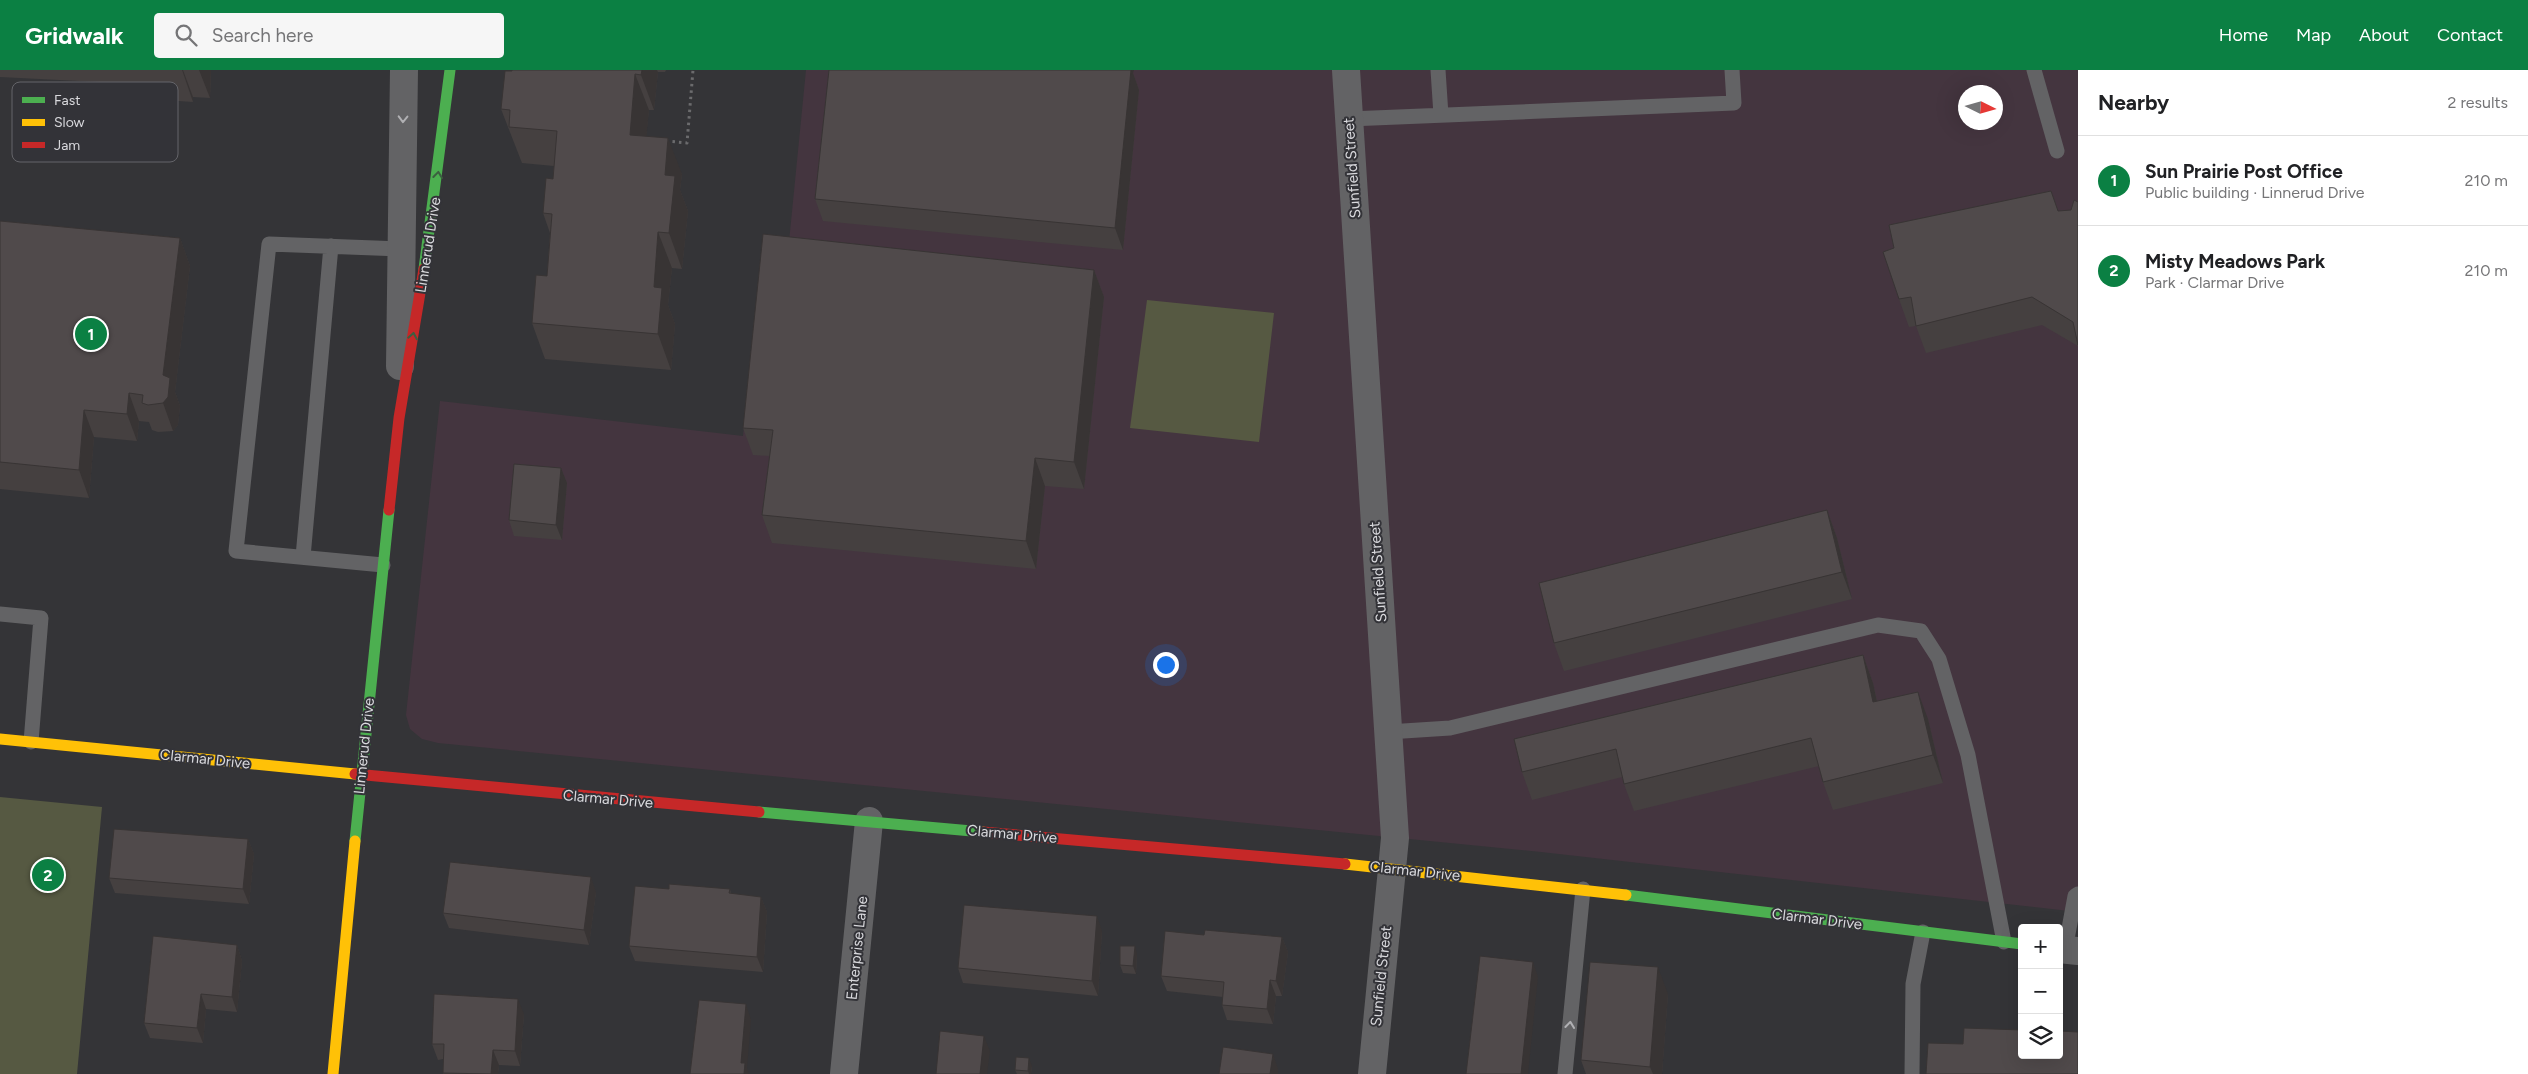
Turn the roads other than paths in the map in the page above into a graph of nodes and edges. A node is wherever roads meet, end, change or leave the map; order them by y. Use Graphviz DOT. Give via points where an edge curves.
graph roads {
  1 [pos="404,70"];
  2 [pos="450,70"];
  3 [pos="1346,70"];
  4 [pos="1438,70"];
  5 [pos="1732,70"];
  6 [pos="2034,70"];
  7 [pos="1441,115"];
  8 [pos="1349,119"];
  9 [pos="2057,151"];
  10 [pos="331,246"];
  11 [pos="401,249"];
  12 [pos="399,418"];
  13 [pos="303,557"];
  14 [pos="383,565"];
  15 [pos="0,614"];
  16 [pos="1388,732"];
  17 [pos="0,739"];
  18 [pos="31,742"];
  19 [pos="361,775"];
  20 [pos="870,821"];
  21 [pos="1392,868"];
  22 [pos="1583,890"];
  23 [pos="2078,894"];
  24 [pos="1922,932"];
  25 [pos="2004,942"];
  26 [pos="2018,944"];
  27 [pos="2068,950"];
  28 [pos="333,1074"];
  29 [pos="844,1074"];
  30 [pos="1372,1074"];
  31 [pos="1565,1074"];
  32 [pos="1912,1074"];
  1 -- 11 [label="street, Linnerud Drive, one-way"];
  12 -- 2 [label="street, Linnerud Drive, one-way" via="430,236"];
  3 -- 8 [label="street, Sunfield Street"];
  4 -- 7 [label="lane"];
  5 -- 7 [label="lane" via="1734,103"];
  6 -- 9 [label="lane"];
  7 -- 8 [label="lane"];
  8 -- 16 [label="street, Sunfield Street"];
  10 -- 11 [label="lane"];
  10 -- 13 [label="lane"];
  10 -- 13 [label="lane" via="269,244 236,551"];
  11 -- 12 [label="street, Linnerud Drive"];
  12 -- 14 [label="street, Linnerud Drive"];
  13 -- 14 [label="lane"];
  14 -- 19 [label="street, Linnerud Drive"];
  15 -- 18 [label="lane" via="41,618"];
  16 -- 21 [label="street, Sunfield Street" via="1395,838"];
  16 -- 25 [label="lane" via="1450,728 1878,625 1921,631 1939,660 1968,755"];
  17 -- 18 [label="street, Clarmar Drive"];
  18 -- 19 [label="street, Clarmar Drive"];
  19 -- 20 [label="street, Clarmar Drive"];
  19 -- 28 [label="street, Linnerud Drive"];
  20 -- 21 [label="street, Clarmar Drive"];
  20 -- 29 [label="street, Enterprise Lane"];
  21 -- 22 [label="street, Clarmar Drive"];
  21 -- 30 [label="street, Sunfield Street"];
  22 -- 24 [label="street, Clarmar Drive"];
  31 -- 22 [label="lane, one-way"];
  23 -- 27 [label="lane" via="2075,896"];
  24 -- 25 [label="street, Clarmar Drive"];
  24 -- 32 [label="lane" via="1913,984"];
  25 -- 26 [label="street, Clarmar Drive"];
}
